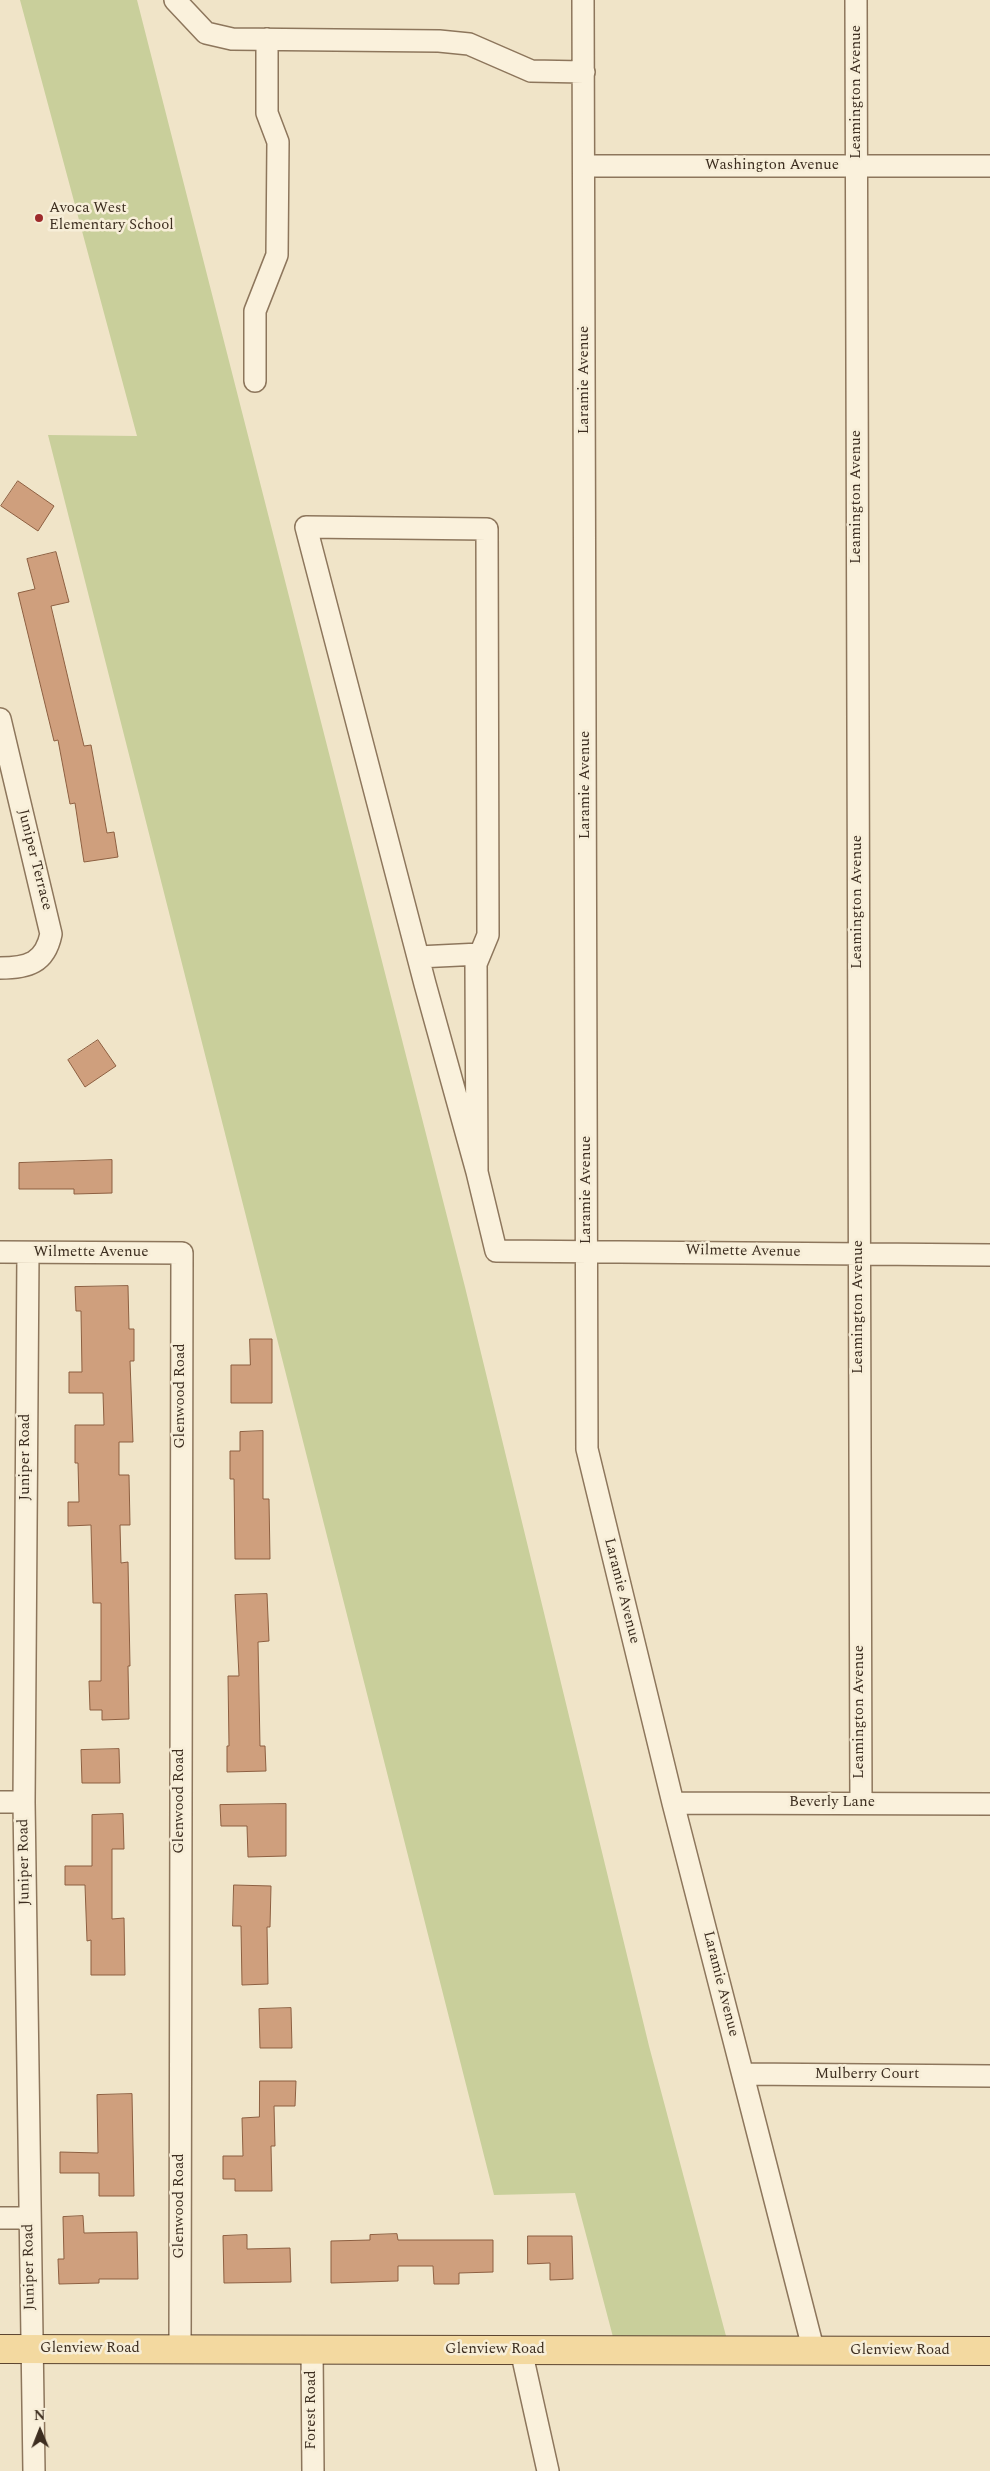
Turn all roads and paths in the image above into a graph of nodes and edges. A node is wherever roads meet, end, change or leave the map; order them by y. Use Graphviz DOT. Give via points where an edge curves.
graph roads {
  1 [pos="175,0"];
  2 [pos="583,0"];
  3 [pos="856,0"];
  4 [pos="267,39"];
  5 [pos="584,72"];
  6 [pos="584,166"];
  7 [pos="857,166"];
  8 [pos="990,166"];
  9 [pos="255,382"];
  10 [pos="0,719"];
  11 [pos="480,954"];
  12 [pos="418,957"];
  13 [pos="0,968"];
  14 [pos="477,1172"];
  15 [pos="587,1251"];
  16 [pos="0,1252"];
  17 [pos="28,1253"];
  18 [pos="182,1253"];
  19 [pos="858,1254"];
  20 [pos="990,1255"];
  21 [pos="0,1802"];
  22 [pos="24,1802"];
  23 [pos="673,1803"];
  24 [pos="861,1803"];
  25 [pos="990,1804"];
  26 [pos="743,2074"];
  27 [pos="990,2076"];
  28 [pos="0,2218"];
  29 [pos="29,2218"];
  30 [pos="180,2348"];
  31 [pos="0,2349"];
  32 [pos="32,2349"];
  33 [pos="312,2349"];
  34 [pos="521,2350"];
  35 [pos="990,2351"];
  36 [pos="814,2352"];
  37 [pos="34,2471"];
  38 [pos="313,2471"];
  39 [pos="548,2471"];
  1 -- 4 [label="street" via="206,34 232,39"];
  2 -- 5 [label="street, Laramie Avenue"];
  3 -- 7 [label="street, Leamington Avenue"];
  4 -- 5 [label="street" via="469,44 530,71"];
  4 -- 9 [label="street" via="267,113 278,142 276,255 256,311"];
  5 -- 6 [label="street, Laramie Avenue"];
  6 -- 7 [label="street, Washington Avenue"];
  6 -- 15 [label="street, Laramie Avenue"];
  7 -- 8 [label="street, Washington Avenue"];
  7 -- 19 [label="street, Leamington Avenue"];
  10 -- 13 [label="street, Juniper Terrace" via="51,934 46,950 36,962"];
  11 -- 12 [label="street"];
  11 -- 12 [label="street" via="488,935 487,529 306,527"];
  11 -- 14 [label="street" via="476,964"];
  12 -- 14 [label="street"];
  14 -- 15 [label="street, Wilmette Avenue" via="496,1251"];
  15 -- 19 [label="street, Wilmette Avenue"];
  15 -- 23 [label="street, Laramie Avenue" via="587,1449"];
  16 -- 17 [label="street, Wilmette Avenue"];
  17 -- 18 [label="street, Wilmette Avenue"];
  17 -- 22 [label="street, Juniper Road"];
  18 -- 30 [label="street, Glenwood Road"];
  19 -- 20 [label="street, Wilmette Avenue"];
  19 -- 24 [label="street, Leamington Avenue"];
  21 -- 22 [label="street"];
  22 -- 29 [label="street, Juniper Road"];
  23 -- 24 [label="street, Beverly Lane"];
  23 -- 26 [label="street, Laramie Avenue"];
  24 -- 25 [label="street, Beverly Lane"];
  26 -- 27 [label="street, Mulberry Court"];
  26 -- 36 [label="street, Laramie Avenue"];
  28 -- 29 [label="street"];
  29 -- 32 [label="street, Juniper Road"];
  30 -- 32 [label="main road, Glenview Road"];
  30 -- 33 [label="main road, Glenview Road"];
  31 -- 32 [label="main road, Glenview Road"];
  32 -- 37 [label="street, Juniper Road"];
  33 -- 34 [label="main road, Glenview Road"];
  33 -- 38 [label="street, Forest Road"];
  34 -- 36 [label="main road, Glenview Road"];
  34 -- 39 [label="street"];
  35 -- 36 [label="main road, Glenview Road"];
}
